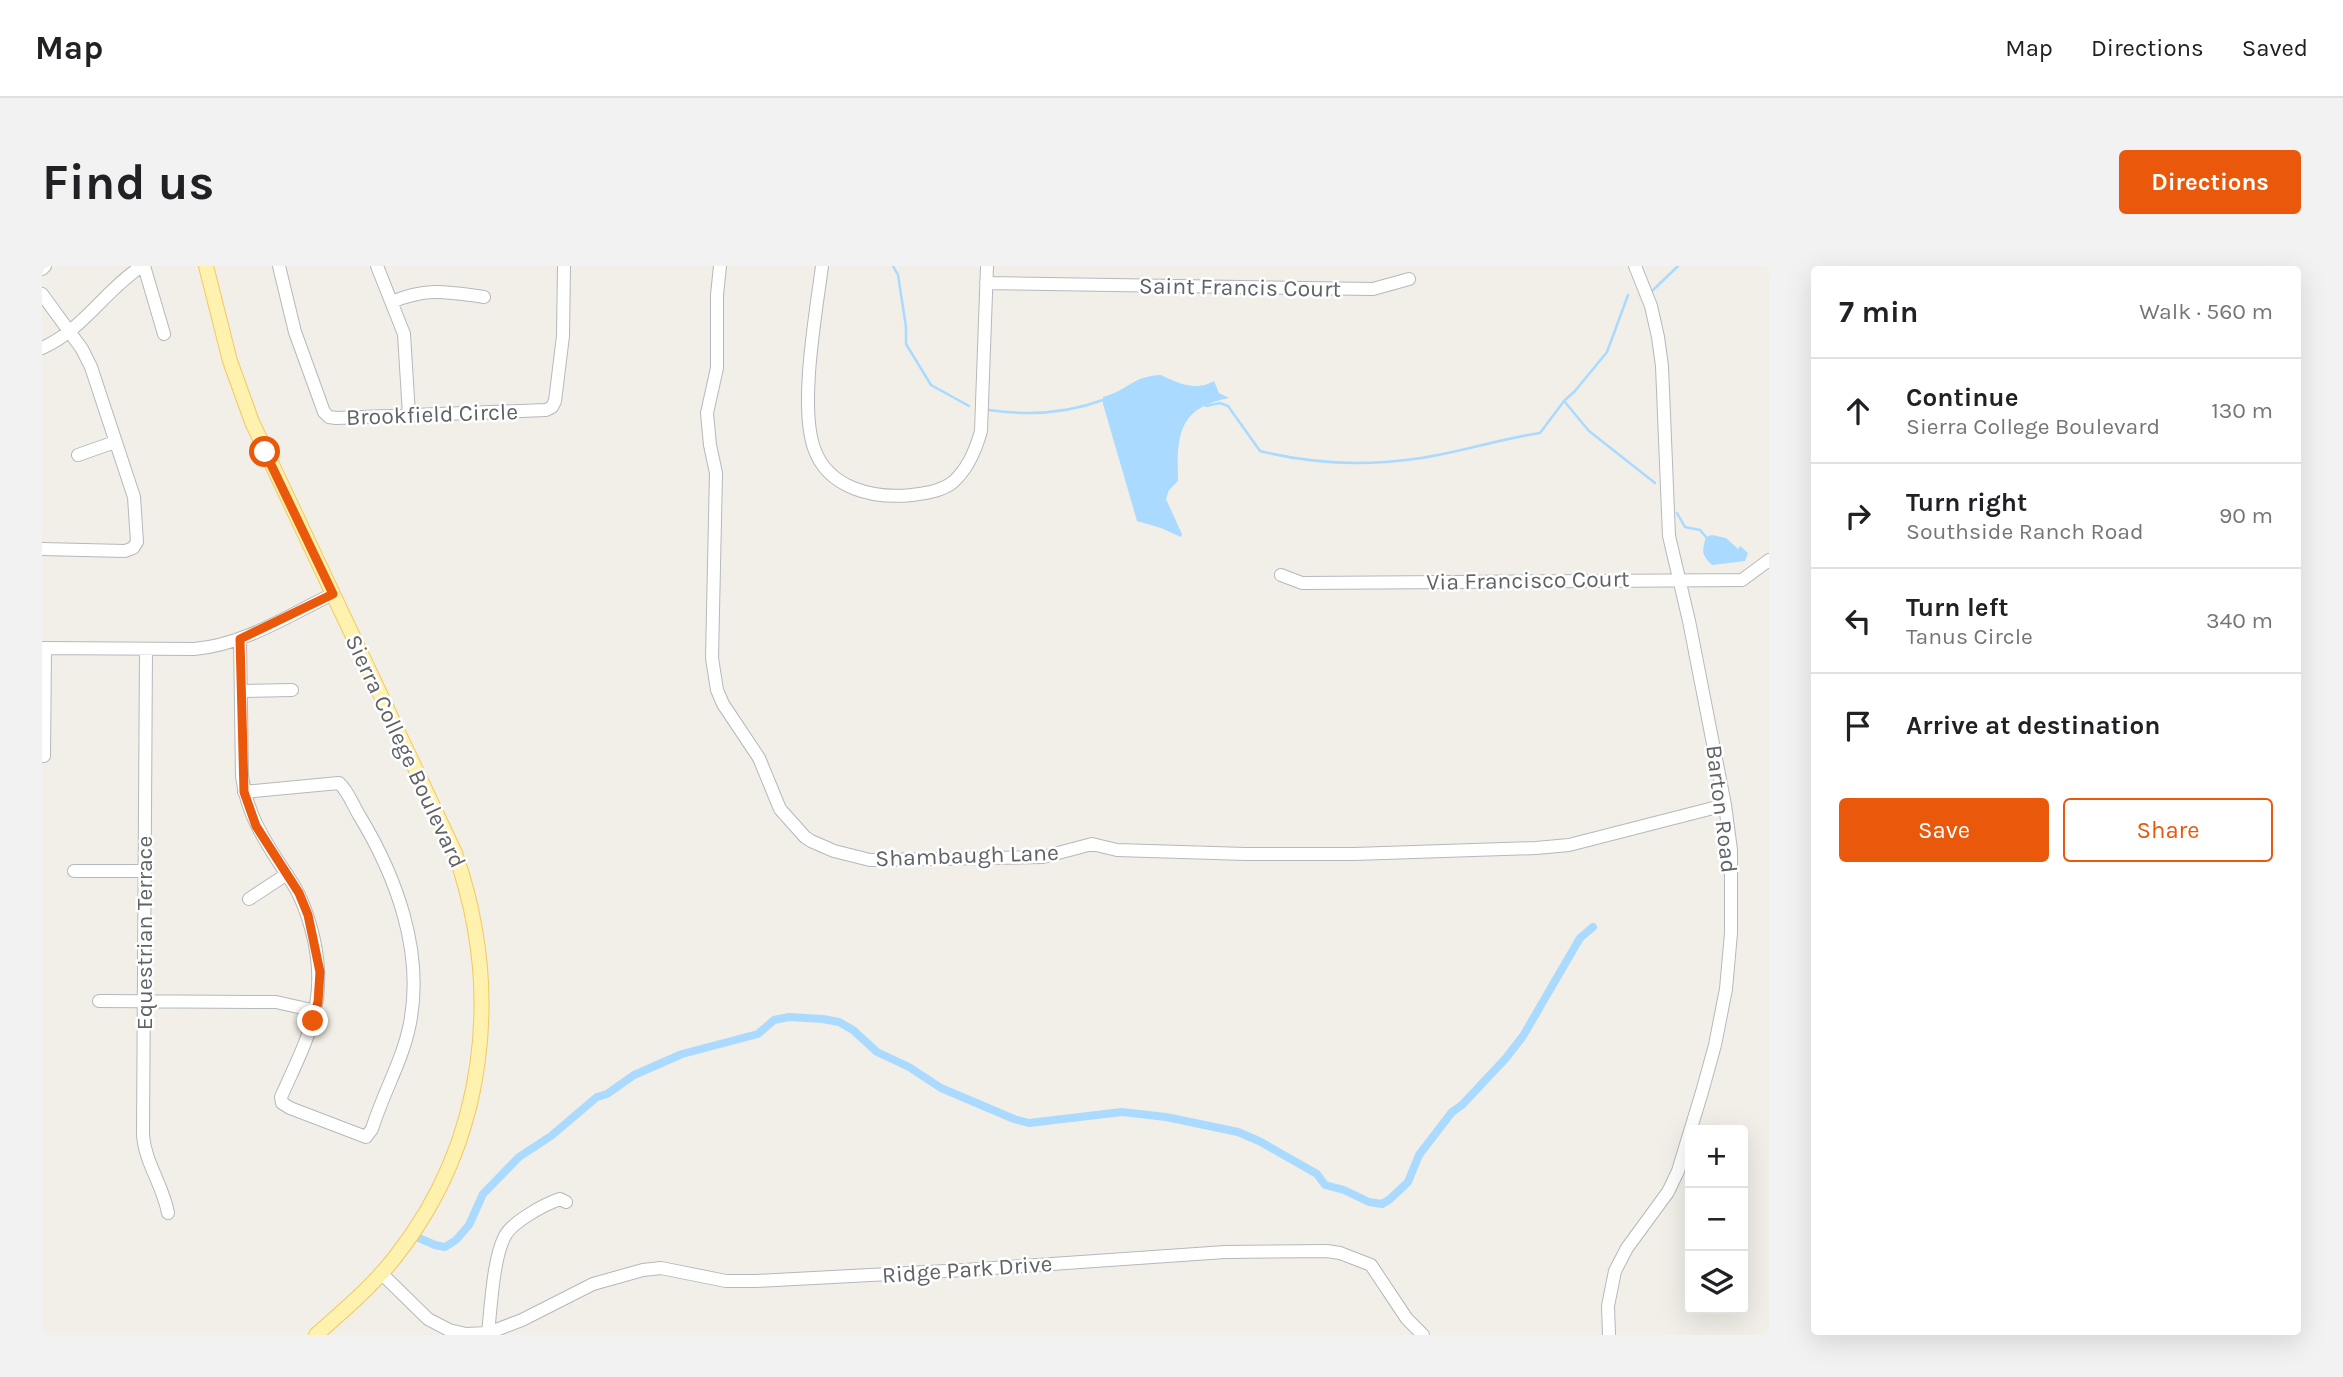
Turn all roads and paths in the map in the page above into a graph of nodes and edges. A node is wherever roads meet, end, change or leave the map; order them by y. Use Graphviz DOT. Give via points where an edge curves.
graph roads {
  1 [pos="143,266"];
  2 [pos="206,266"];
  3 [pos="279,266"];
  4 [pos="377,266"];
  5 [pos="564,266"];
  6 [pos="720,266"];
  7 [pos="822,266"];
  8 [pos="986,266"];
  9 [pos="1635,266"];
  10 [pos="1409,279"];
  11 [pos="986,283"];
  12 [pos="42,294"];
  13 [pos="484,297"];
  14 [pos="392,302"];
  15 [pos="71,332"];
  16 [pos="164,334"];
  17 [pos="42,348"];
  18 [pos="409,415"];
  19 [pos="115,442"];
  20 [pos="78,455"];
  21 [pos="42,549"];
  22 [pos="1769,561"];
  23 [pos="1281,575"];
  24 [pos="1679,579"];
  25 [pos="333,594"];
  26 [pos="240,639"];
  27 [pos="43,648"];
  28 [pos="146,649"];
  29 [pos="292,690"];
  30 [pos="241,691"];
  31 [pos="44,756"];
  32 [pos="244,792"];
  33 [pos="1725,805"];
  34 [pos="74,871"];
  35 [pos="144,871"];
  36 [pos="286,874"];
  37 [pos="249,899"];
  38 [pos="99,1001"];
  39 [pos="144,1001"];
  40 [pos="316,1011"];
  41 [pos="566,1202"];
  42 [pos="168,1213"];
  43 [pos="382,1273"];
  44 [pos="488,1333"];
  45 [pos="316,1335"];
  46 [pos="1423,1335"];
  47 [pos="1609,1335"];
  1 -- 15 [label="street"];
  1 -- 16 [label="street"];
  2 -- 25 [label="main road, Sierra College Boulevard" via="230,361 252,422"];
  3 -- 18 [label="street, Brookfield Circle" via="304,356 329,417"];
  4 -- 14 [label="street"];
  5 -- 18 [label="street, Brookfield Circle" via="563,337 552,407"];
  6 -- 33 [label="street, Shambaugh Lane" via="717,368 707,414 716,473 714,674 723,704 759,758 780,809 818,845 870,860 1043,857 1092,844 1117,850 1246,854 1536,848 1569,845"];
  7 -- 11 [label="street" via="808,426 814,449 831,473 853,489 874,495 929,493 951,483 976,448 981,431"];
  8 -- 11 [label="street"];
  9 -- 24 [label="street, Barton Road" via="1658,337 1669,536"];
  10 -- 11 [label="street, Saint Francis Court" via="1373,289"];
  12 -- 15 [label="street"];
  13 -- 14 [label="street" via="430,290"];
  14 -- 18 [label="street" via="406,346"];
  15 -- 17 [label="street"];
  15 -- 19 [label="street" via="91,367"];
  19 -- 20 [label="street"];
  19 -- 21 [label="street" via="135,506 137,542 133,548"];
  22 -- 24 [label="street, Via Francisco Court" via="1742,580"];
  23 -- 24 [label="street, Via Francisco Court" via="1302,583"];
  24 -- 33 [label="street, Barton Road"];
  25 -- 26 [label="street"];
  25 -- 43 [label="main road, Sierra College Boulevard" via="455,853 474,914 482,979 480,1053 462,1131 433,1198"];
  26 -- 28 [label="street" via="206,648"];
  26 -- 30 [label="street"];
  27 -- 28 [label="street"];
  27 -- 31 [label="street"];
  28 -- 35 [label="street, Equestrian Terrace"];
  29 -- 30 [label="street"];
  30 -- 32 [label="street"];
  32 -- 36 [label="street" via="256,826"];
  32 -- 40 [label="street" via="339,783 390,874 412,957 412,1010 397,1066 366,1137 282,1103"];
  33 -- 47 [label="street, Barton Road" via="1731,850 1731,933 1715,1045 1678,1171 1615,1271 1608,1306"];
  34 -- 35 [label="street"];
  35 -- 39 [label="street, Equestrian Terrace"];
  36 -- 37 [label="street"];
  36 -- 40 [label="street" via="304,904 314,940 320,972"];
  38 -- 39 [label="street"];
  39 -- 40 [label="street" via="276,1002"];
  39 -- 42 [label="street, Equestrian Terrace" via="144,1147"];
  41 -- 44 [label="street" via="560,1199 546,1206 511,1227 505,1236"];
  43 -- 44 [label="street, Ridge Park Drive" via="436,1325 466,1334"];
  43 -- 45 [label="main road, Sierra College Boulevard"];
  44 -- 46 [label="street, Ridge Park Drive" via="593,1284 661,1268 726,1281 783,1280 1224,1252 1307,1251 1340,1253 1371,1265"];
}
